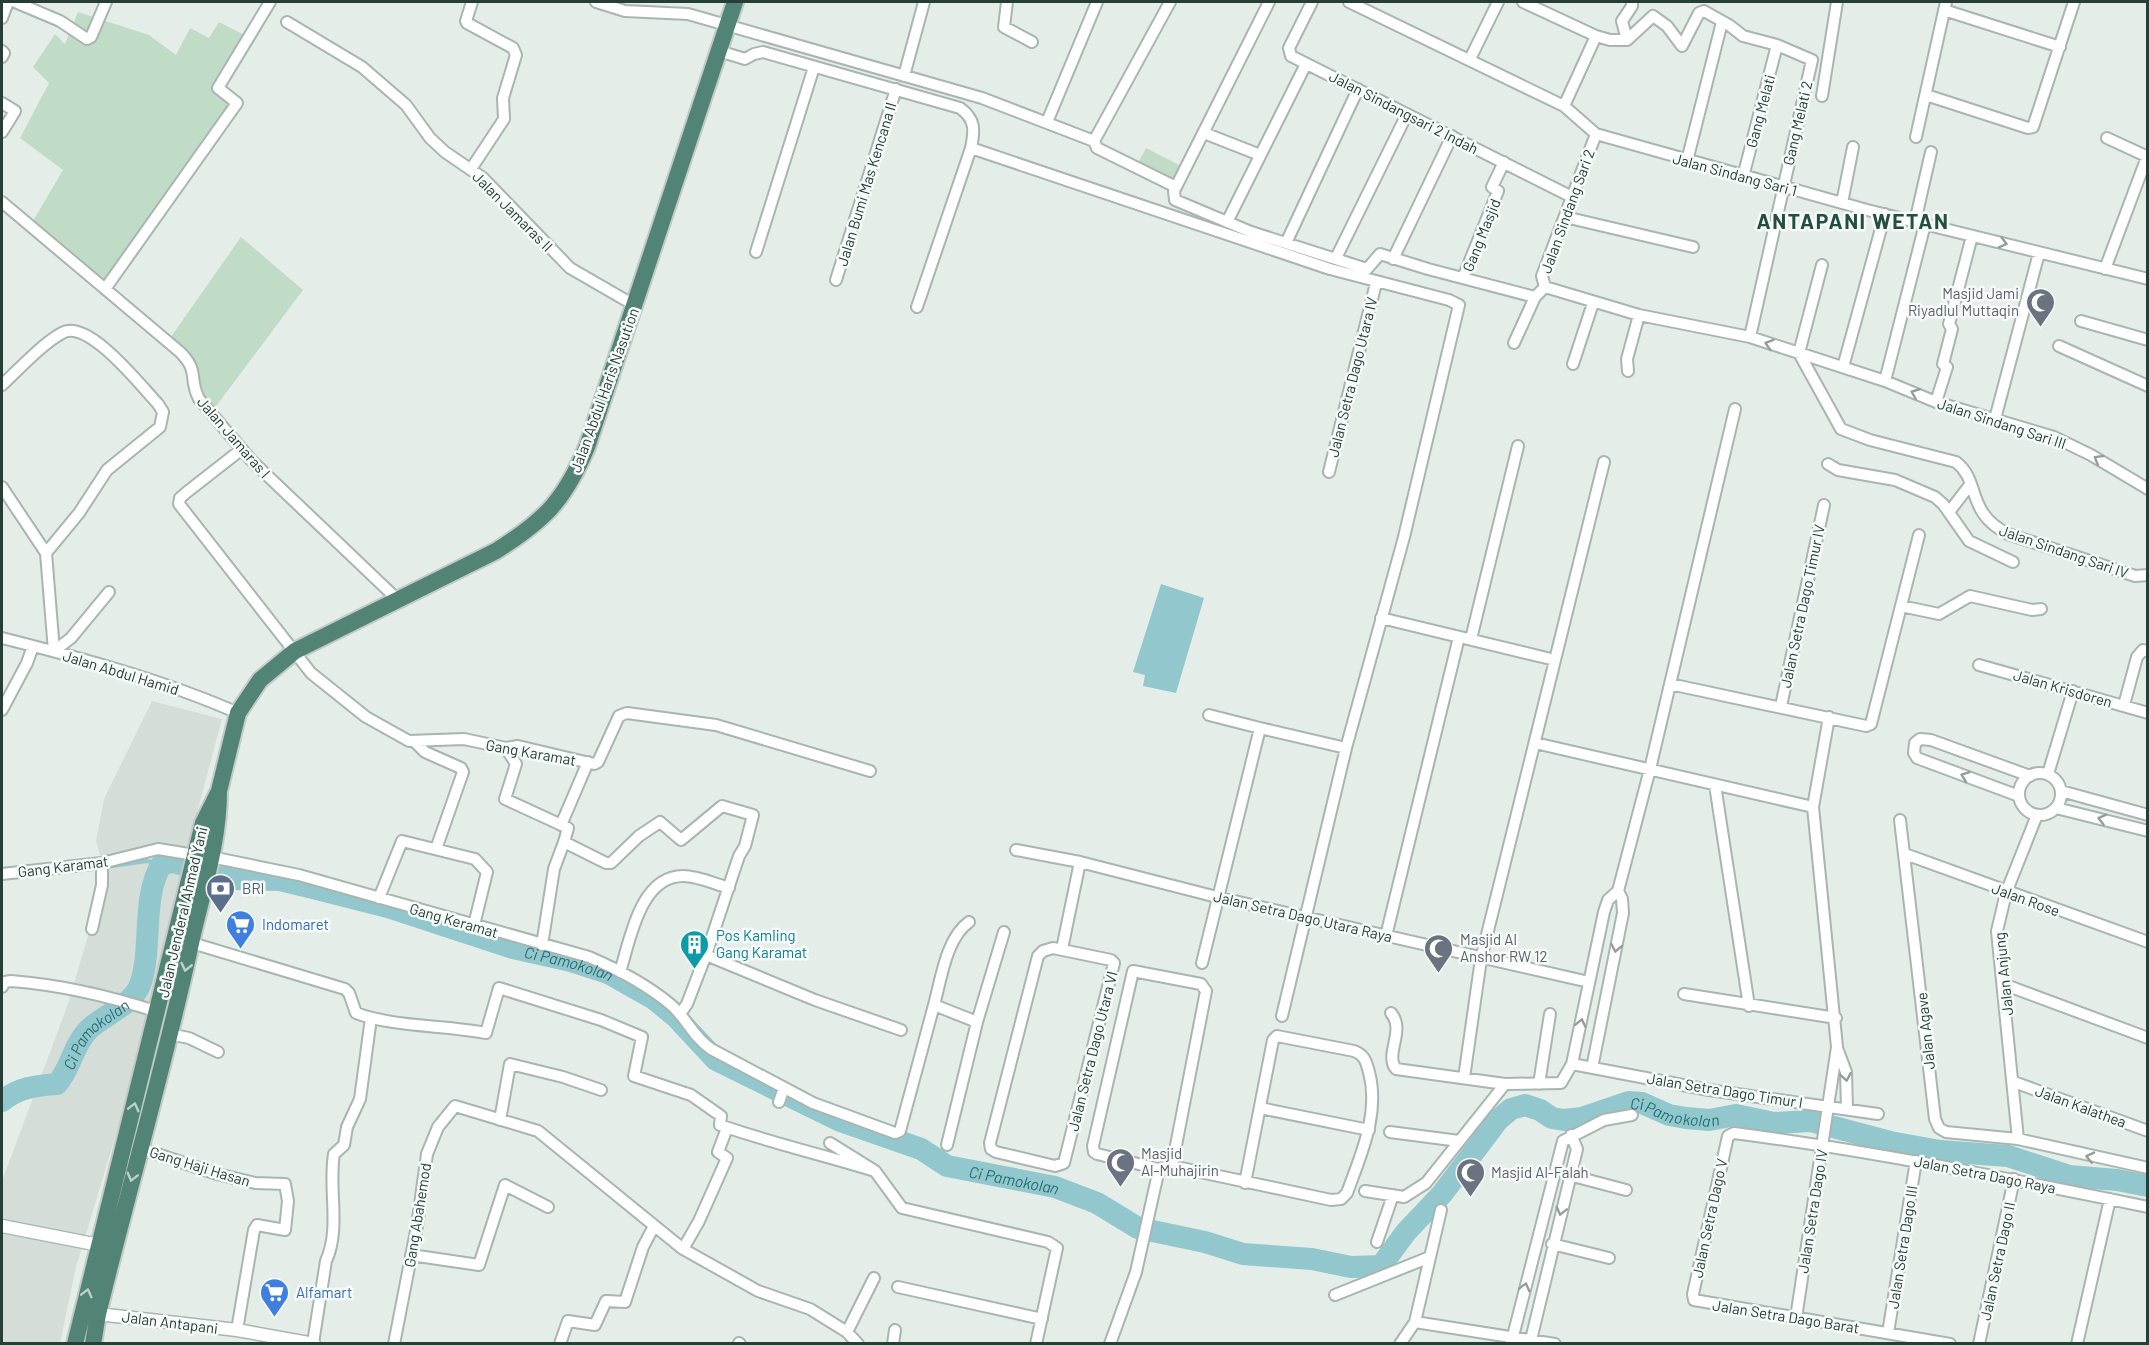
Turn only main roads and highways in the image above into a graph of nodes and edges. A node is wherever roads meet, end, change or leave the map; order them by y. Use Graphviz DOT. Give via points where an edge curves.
graph roads {
  1 [pos="735,2"];
  2 [pos="219,790"];
  3 [pos="196,888"];
  4 [pos="75,1344"];
  5 [pos="93,1344"];
  1 -- 2 [label="highway, Jalan Abdul Haris Nasution" via="586,447 556,504 496,551 295,651 260,680 238,713"];
  2 -- 3 [label="highway, Jalan Jenderal Ahmad Yani" via="219,821"];
  4 -- 3 [label="highway, Jalan Jenderal Ahmad Yani, one-way" via="158,1011"];
  3 -- 5 [label="highway, Jalan Jenderal Ahmad Yani, one-way" via="192,943"];
}
